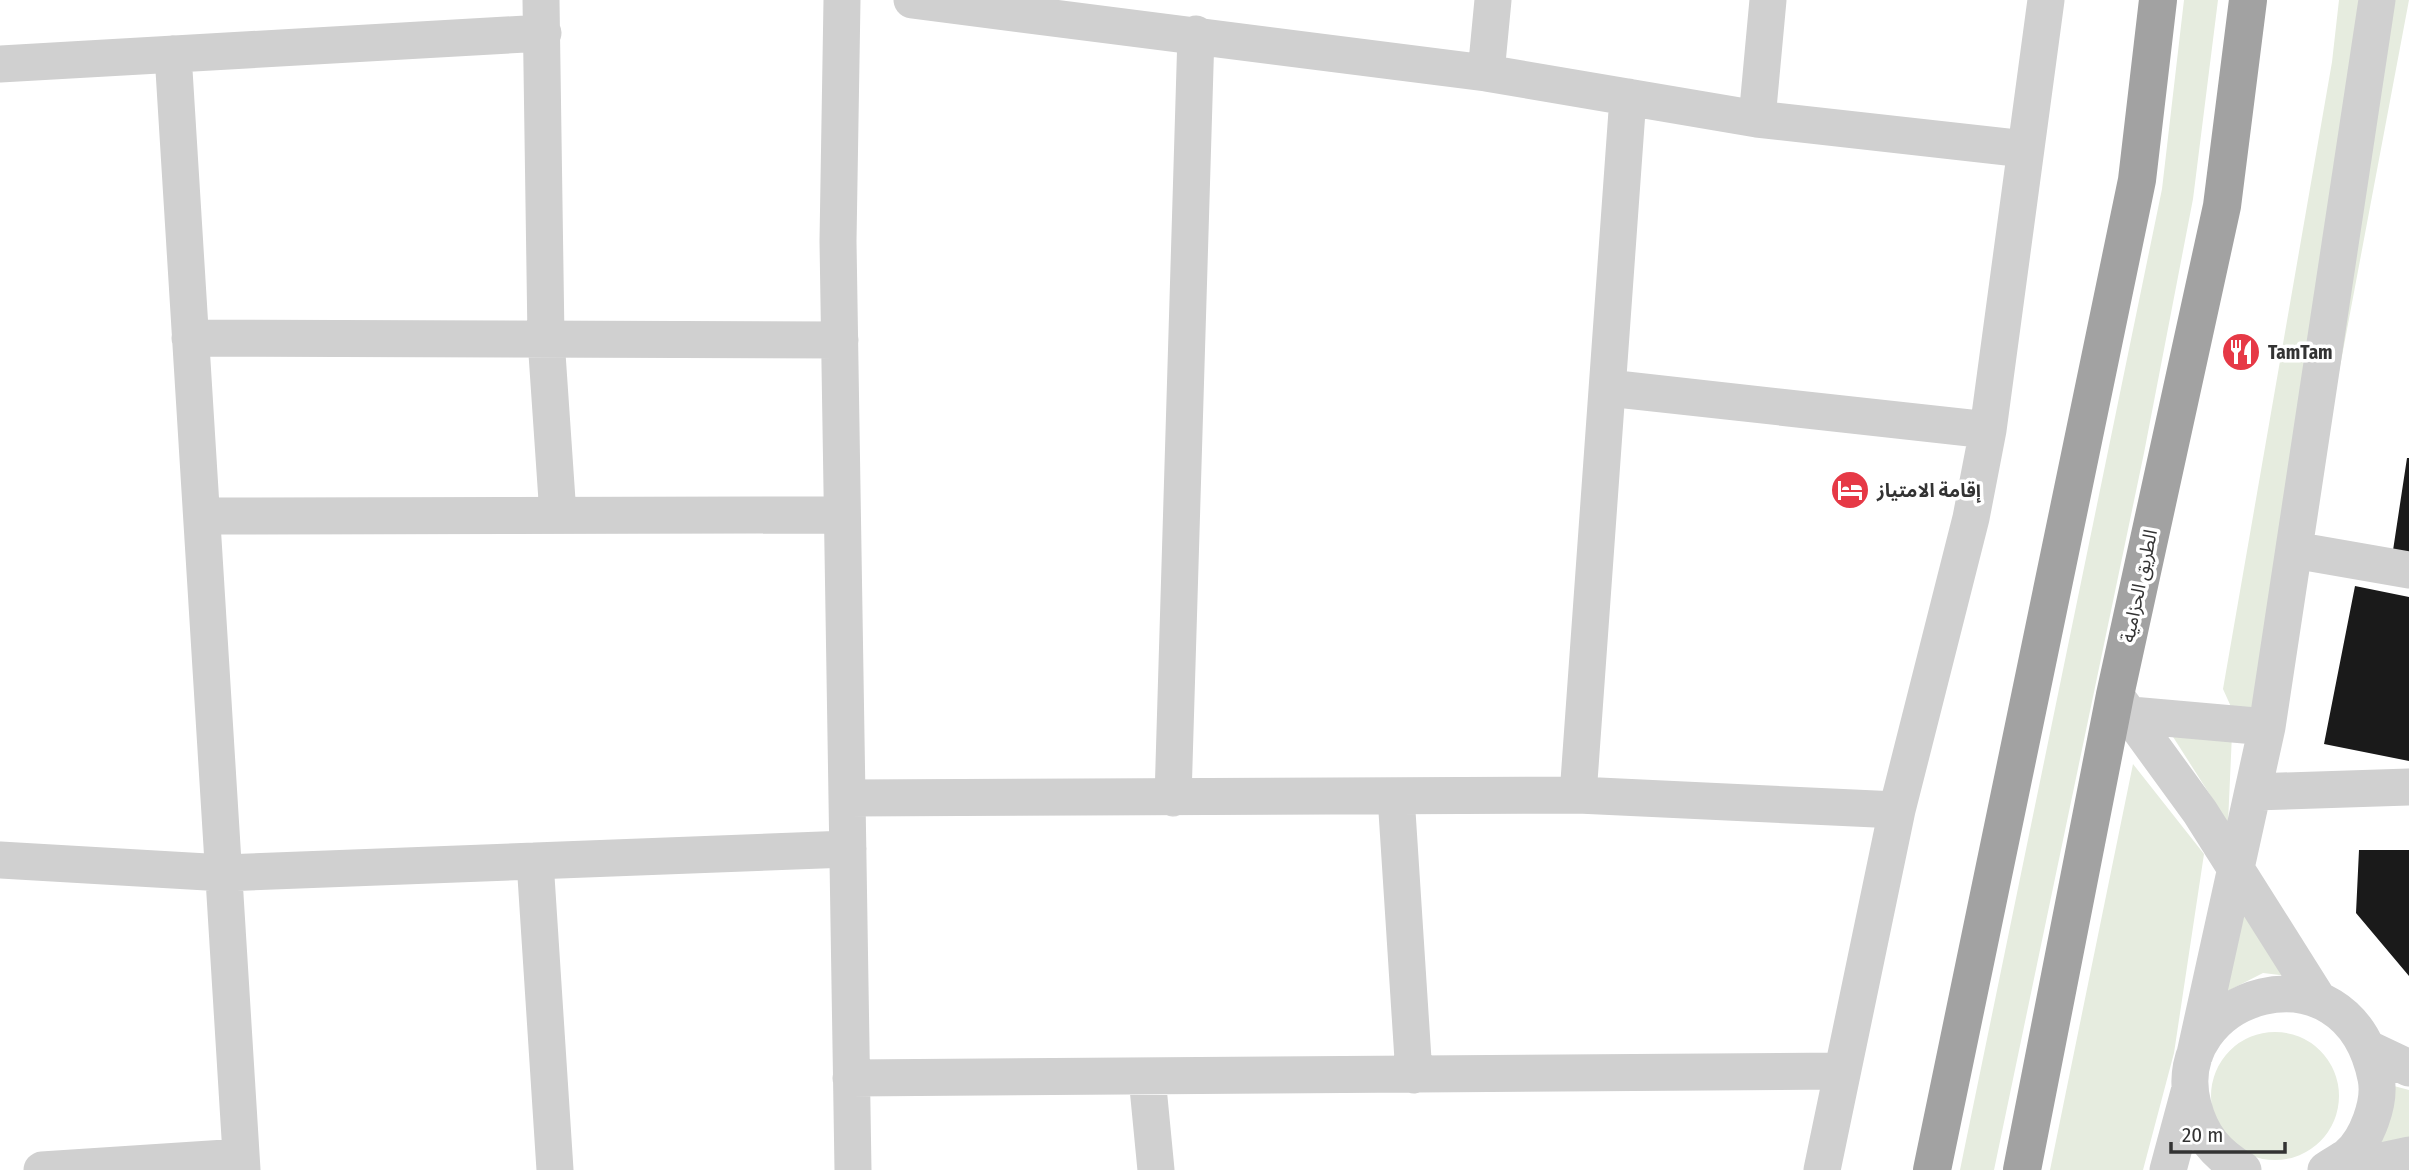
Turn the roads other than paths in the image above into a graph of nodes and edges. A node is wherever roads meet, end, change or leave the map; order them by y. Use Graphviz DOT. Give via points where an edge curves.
graph roads {
  1 [pos="842,0"];
  2 [pos="912,0"];
  3 [pos="1493,0"];
  4 [pos="1768,0"];
  5 [pos="2046,0"];
  6 [pos="2158,0"];
  7 [pos="2248,0"];
  8 [pos="2377,0"];
  9 [pos="542,17"];
  10 [pos="1196,34"];
  11 [pos="173,54"];
  12 [pos="0,64"];
  13 [pos="1486,73"];
  14 [pos="1628,97"];
  15 [pos="1757,119"];
  16 [pos="2025,149"];
  17 [pos="190,338"];
  18 [pos="546,339"];
  19 [pos="840,340"];
  20 [pos="1608,388"];
  21 [pos="1988,430"];
  22 [pos="558,515"];
  23 [pos="842,515"];
  24 [pos="202,516"];
  25 [pos="2294,550"];
  26 [pos="2409,570"];
  27 [pos="2123,705"];
  28 [pos="2267,727"];
  29 [pos="2409,787"];
  30 [pos="2253,792"];
  31 [pos="1578,795"];
  32 [pos="1396,796"];
  33 [pos="847,797"];
  34 [pos="1173,797"];
  35 [pos="1897,810"];
  36 [pos="848,849"];
  37 [pos="0,860"];
  38 [pos="536,861"];
  39 [pos="2237,869"];
  40 [pos="224,873"];
  41 [pos="2318,999"];
  42 [pos="2371,1050"];
  43 [pos="2195,1054"];
  44 [pos="2409,1068"];
  45 [pos="1842,1071"];
  46 [pos="1414,1075"];
  47 [pos="1147,1077"];
  48 [pos="852,1078"];
  49 [pos="2189,1091"];
  50 [pos="2409,1155"];
  51 [pos="241,1163"];
  52 [pos="43,1170"];
  53 [pos="555,1170"];
  54 [pos="853,1170"];
  55 [pos="1156,1170"];
  56 [pos="1822,1170"];
  57 [pos="1932,1170"];
  58 [pos="2022,1170"];
  59 [pos="2168,1170"];
  60 [pos="2243,1170"];
  61 [pos="2326,1170"];
  62 [pos="2339,1170"];
  1 -- 19 [label="street"];
  2 -- 10 [label="street"];
  3 -- 13 [label="street"];
  4 -- 15 [label="street"];
  5 -- 16 [label="street"];
  6 -- 57 [label="highway" via="2137,180"];
  7 -- 27 [label="highway, الطريق الحزامية" via="2222,206"];
  8 -- 25 [label="street"];
  9 -- 11 [label="street"];
  9 -- 18 [label="street"];
  10 -- 13 [label="street"];
  10 -- 34 [label="street"];
  11 -- 12 [label="street"];
  11 -- 17 [label="street"];
  13 -- 14 [label="street"];
  14 -- 15 [label="street"];
  14 -- 20 [label="street"];
  15 -- 16 [label="street"];
  16 -- 21 [label="street"];
  17 -- 18 [label="street"];
  17 -- 24 [label="street"];
  18 -- 19 [label="street"];
  18 -- 22 [label="street"];
  19 -- 23 [label="street"];
  20 -- 21 [label="street"];
  20 -- 31 [label="street"];
  21 -- 35 [label="street" via="1971,517"];
  22 -- 23 [label="street"];
  22 -- 24 [label="street"];
  23 -- 33 [label="street"];
  24 -- 40 [label="street"];
  25 -- 26 [label="street"];
  25 -- 28 [label="street"];
  27 -- 28 [label="street"];
  27 -- 39 [label="street"];
  27 -- 58 [label="highway, الطريق الحزامية"];
  28 -- 30 [label="street"];
  29 -- 30 [label="street"];
  30 -- 39 [label="street"];
  31 -- 32 [label="street"];
  31 -- 35 [label="street"];
  32 -- 34 [label="street"];
  32 -- 46 [label="street"];
  33 -- 34 [label="street"];
  33 -- 36 [label="street"];
  35 -- 45 [label="street"];
  36 -- 38 [label="street"];
  36 -- 48 [label="street"];
  37 -- 40 [label="street"];
  38 -- 40 [label="street"];
  38 -- 53 [label="street"];
  39 -- 41 [label="street"];
  39 -- 43 [label="street"];
  40 -- 51 [label="street"];
  41 -- 42 [label="street" via="2350,1020"];
  41 -- 43 [label="street" via="2281,992 2244,1001 2214,1023"];
  42 -- 44 [label="street"];
  42 -- 61 [label="street" via="2378,1087 2370,1123 2350,1154"];
  43 -- 49 [label="street"];
  45 -- 46 [label="street"];
  45 -- 56 [label="street"];
  46 -- 47 [label="street"];
  47 -- 48 [label="street"];
  47 -- 55 [label="street"];
  48 -- 54 [label="street"];
  49 -- 59 [label="street"];
  49 -- 60 [label="street" via="2199,1128 2221,1157"];
  50 -- 62 [label="street"];
  51 -- 52 [label="street"];
}
